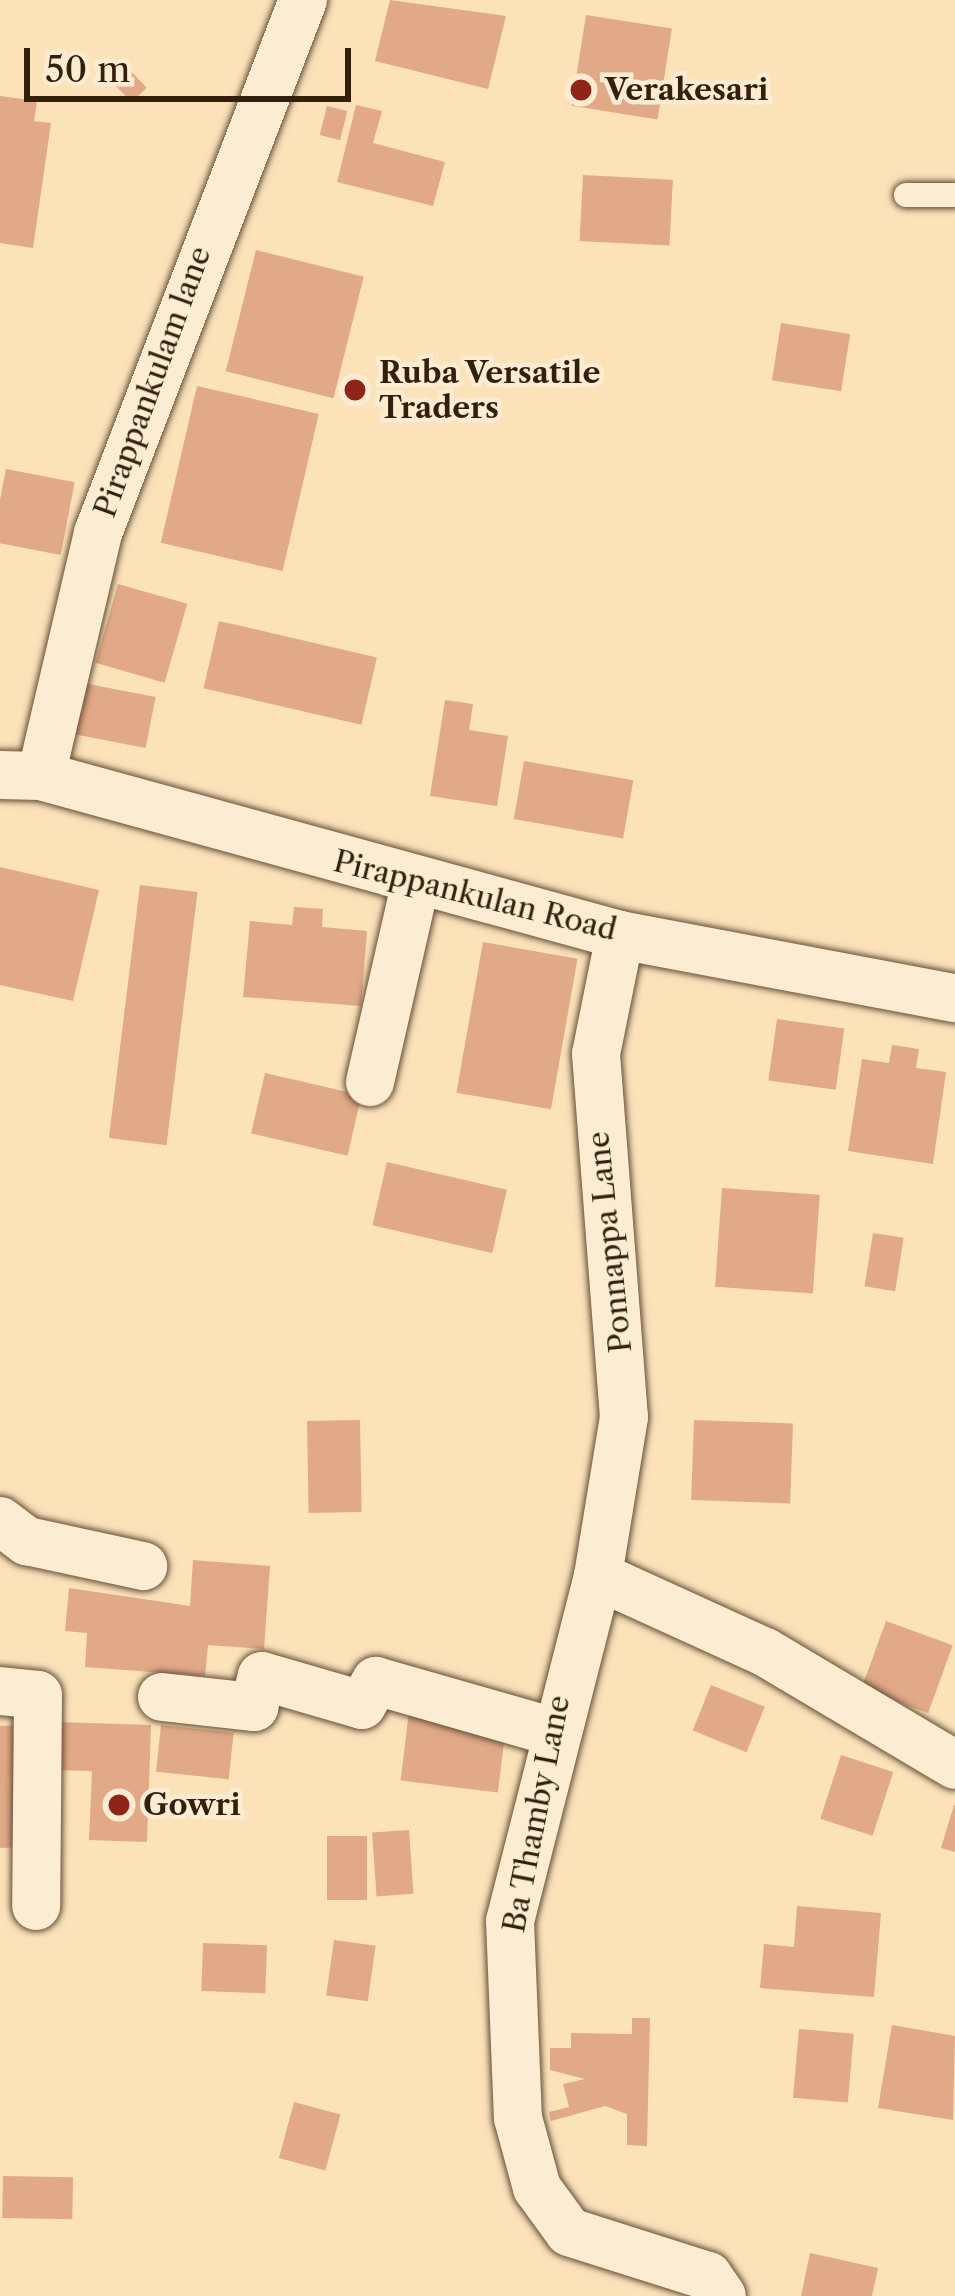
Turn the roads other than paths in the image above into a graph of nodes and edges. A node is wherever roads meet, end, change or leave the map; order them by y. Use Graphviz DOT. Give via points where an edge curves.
graph roads {
  1 [pos="303,0"];
  2 [pos="906,195"];
  3 [pos="955,195"];
  4 [pos="21,776"];
  5 [pos="415,885"];
  6 [pos="620,935"];
  7 [pos="955,998"];
  8 [pos="370,1082"];
  9 [pos="0,1521"];
  10 [pos="143,1566"];
  11 [pos="598,1576"];
  12 [pos="0,1691"];
  13 [pos="162,1697"];
  14 [pos="550,1731"];
  15 [pos="955,1765"];
  16 [pos="36,1906"];
  17 [pos="722,2296"];
  1 -- 4 [label="street, Pirappankulam lane" via="98,533"];
  2 -- 3 [label="lane"];
  4 -- 5 [label="street, Pirappankulan Road"];
  5 -- 6 [label="street, Pirappankulan Road"];
  5 -- 8 [label="street"];
  6 -- 7 [label="street, Pirappankulan Road"];
  6 -- 11 [label="street, Ponnappa Lane" via="596,1054 624,1417"];
  9 -- 10 [label="street" via="27,1541"];
  11 -- 14 [label="street, Ba Thamby Lane"];
  11 -- 15 [label="street" via="765,1652"];
  12 -- 16 [label="street" via="38,1695"];
  13 -- 14 [label="street" via="254,1707 262,1676 362,1705 376,1681"];
  14 -- 17 [label="street, Ba Thamby Lane" via="510,1921 518,2118 537,2188 568,2232 708,2276"];
}
